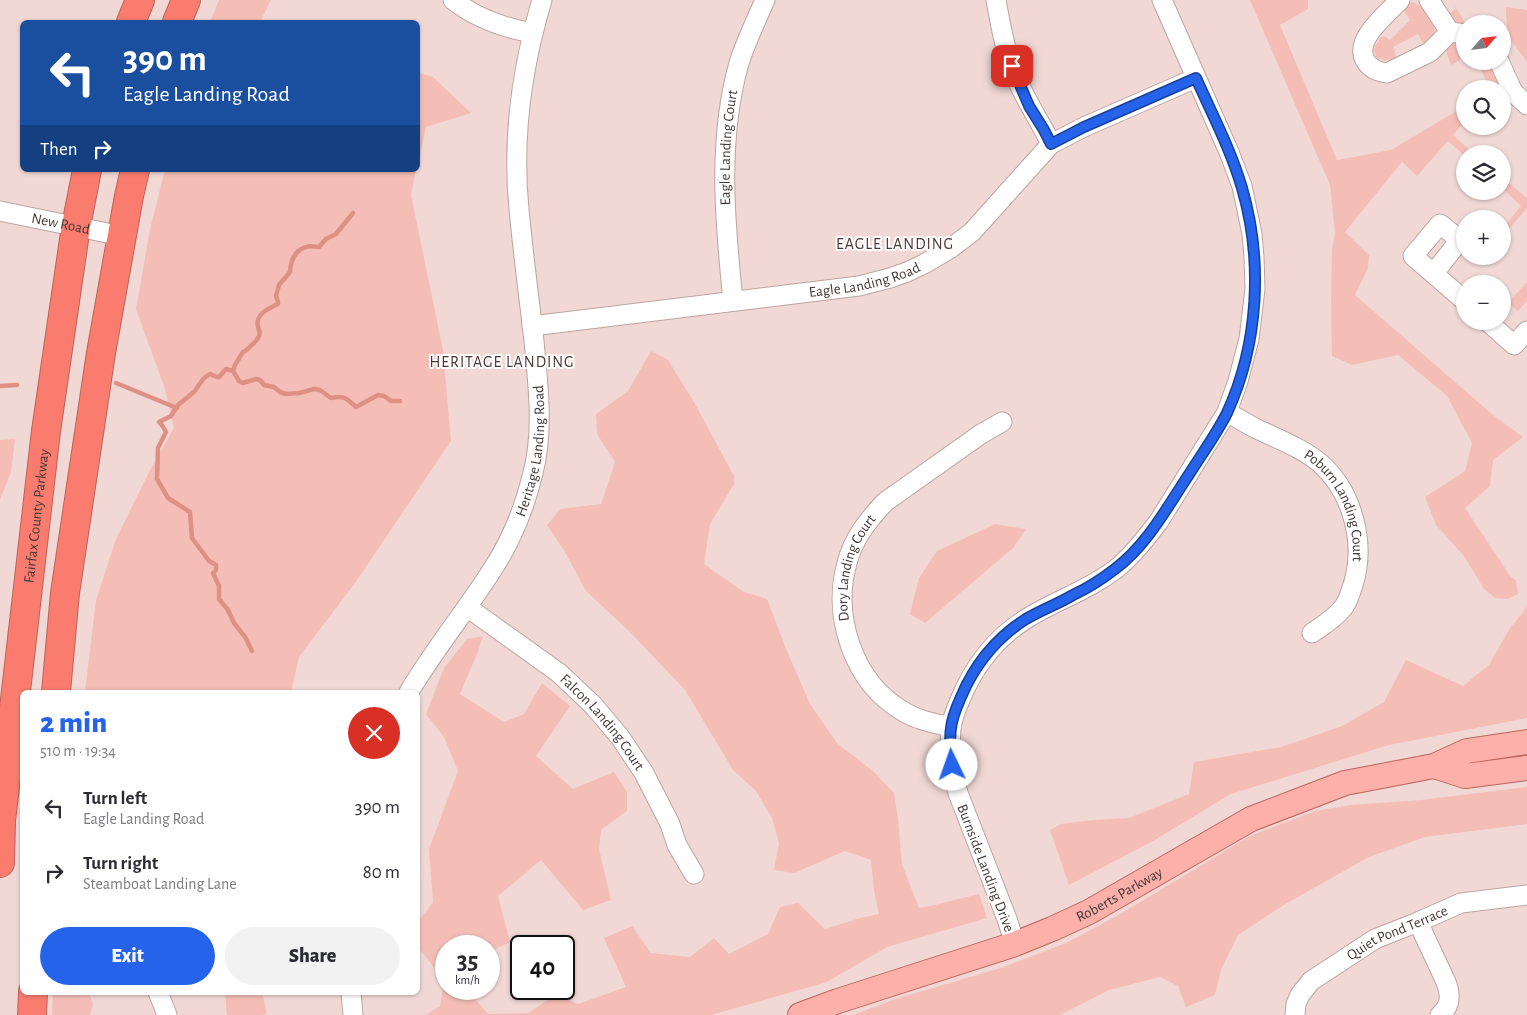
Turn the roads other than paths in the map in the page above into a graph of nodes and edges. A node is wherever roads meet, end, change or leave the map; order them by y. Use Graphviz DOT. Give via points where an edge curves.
graph roads {
  1 [pos="140,0"];
  2 [pos="186,0"];
  3 [pos="453,0"];
  4 [pos="542,0"];
  5 [pos="765,0"];
  6 [pos="996,0"];
  7 [pos="1162,0"];
  8 [pos="1400,0"];
  9 [pos="1429,0"];
  10 [pos="133,20"];
  11 [pos="179,20"];
  12 [pos="1456,31"];
  13 [pos="532,33"];
  14 [pos="1456,34"];
  15 [pos="1503,70"];
  16 [pos="1196,78"];
  17 [pos="1527,105"];
  18 [pos="1051,144"];
  19 [pos="87,172"];
  20 [pos="135,172"];
  21 [pos="0,211"];
  22 [pos="76,226"];
  23 [pos="122,236"];
  24 [pos="1434,273"];
  25 [pos="1456,293"];
  26 [pos="733,301"];
  27 [pos="532,326"];
  28 [pos="1497,330"];
  29 [pos="1527,331"];
  30 [pos="1227,412"];
  31 [pos="1002,422"];
  32 [pos="467,607"];
  33 [pos="1312,634"];
  34 [pos="56,690"];
  35 [pos="411,690"];
  36 [pos="951,727"];
  37 [pos="1527,742"];
  38 [pos="1434,766"];
  39 [pos="1527,768"];
  40 [pos="2,790"];
  41 [pos="0,863"];
  42 [pos="694,874"];
  43 [pos="1527,895"];
  44 [pos="1418,922"];
  45 [pos="1015,944"];
  46 [pos="33,995"];
  47 [pos="159,995"];
  48 [pos="351,995"];
  49 [pos="32,1015"];
  50 [pos="168,1015"];
  51 [pos="353,1015"];
  52 [pos="800,1015"];
  53 [pos="1295,1015"];
  54 [pos="1440,1015"];
  1 -- 10 [label="highway"];
  2 -- 11 [label="highway"];
  3 -- 13 [label="street" via="496,23"];
  4 -- 13 [label="street, Heritage Landing Road"];
  5 -- 26 [label="street, Eagle Landing Court" via="740,63 725,140 724,175"];
  6 -- 18 [label="street" via="1006,51 1017,80"];
  7 -- 16 [label="street, Burnside Landing Drive"];
  8 -- 14 [label="street" via="1368,33 1363,44 1362,54 1374,70 1388,73"];
  9 -- 12 [label="street"];
  13 -- 27 [label="street, Heritage Landing Road" via="519,118 516,169"];
  15 -- 17 [label="street" via="1512,92"];
  16 -- 18 [label="street, Eagle Landing Road"];
  16 -- 30 [label="street, Burnside Landing Drive" via="1242,186 1254,253 1255,289 1249,339"];
  18 -- 26 [label="street, Eagle Landing Road" via="972,232 921,266 859,286"];
  19 -- 22 [label="highway, Fairfax County Parkway"];
  20 -- 23 [label="highway"];
  21 -- 22 [label="street, New Road"];
  22 -- 23 [label="street, New Road"];
  22 -- 40 [label="highway, Fairfax County Parkway" via="46,431"];
  23 -- 34 [label="highway" via="65,593"];
  24 -- 25 [label="street"];
  26 -- 27 [label="street, Eagle Landing Road"];
  27 -- 32 [label="street, Heritage Landing Road" via="540,418 533,472 523,508 509,540"];
  28 -- 29 [label="street" via="1514,345"];
  30 -- 33 [label="street, Poburn Landing Court" via="1320,463 1336,481 1349,505 1358,544 1355,578 1342,609"];
  30 -- 36 [label="street, Burnside Landing Drive" via="1159,521 1137,548 1096,583 1027,618 984,655 966,684"];
  31 -- 36 [label="street, Dory Landing Court" via="885,502 862,530 847,563 843,588 845,624 852,650 864,674 883,697 902,711 921,720"];
  32 -- 35 [label="street, Heritage Landing Road" via="434,651"];
  32 -- 42 [label="street, Falcon Landing Court" via="559,673 620,736 644,773"];
  36 -- 45 [label="street, Burnside Landing Drive" via="953,777"];
  37 -- 38 [label="main road, Roberts Parkway" via="1467,751"];
  38 -- 39 [label="main road, Roberts Parkway" via="1465,776"];
  38 -- 45 [label="main road, Roberts Parkway" via="1345,783 1251,819 1089,912"];
  40 -- 41 [label="highway, Fairfax County Parkway"];
  43 -- 44 [label="street, Quiet Pond Terrace" via="1461,903"];
  44 -- 53 [label="street, Quiet Pond Terrace" via="1375,939 1311,981 1300,995"];
  44 -- 54 [label="street" via="1450,993 1449,1004"];
  45 -- 52 [label="main road, Roberts Parkway"];
  46 -- 49 [label="highway"];
  47 -- 50 [label="street"];
  48 -- 51 [label="street"];
}
